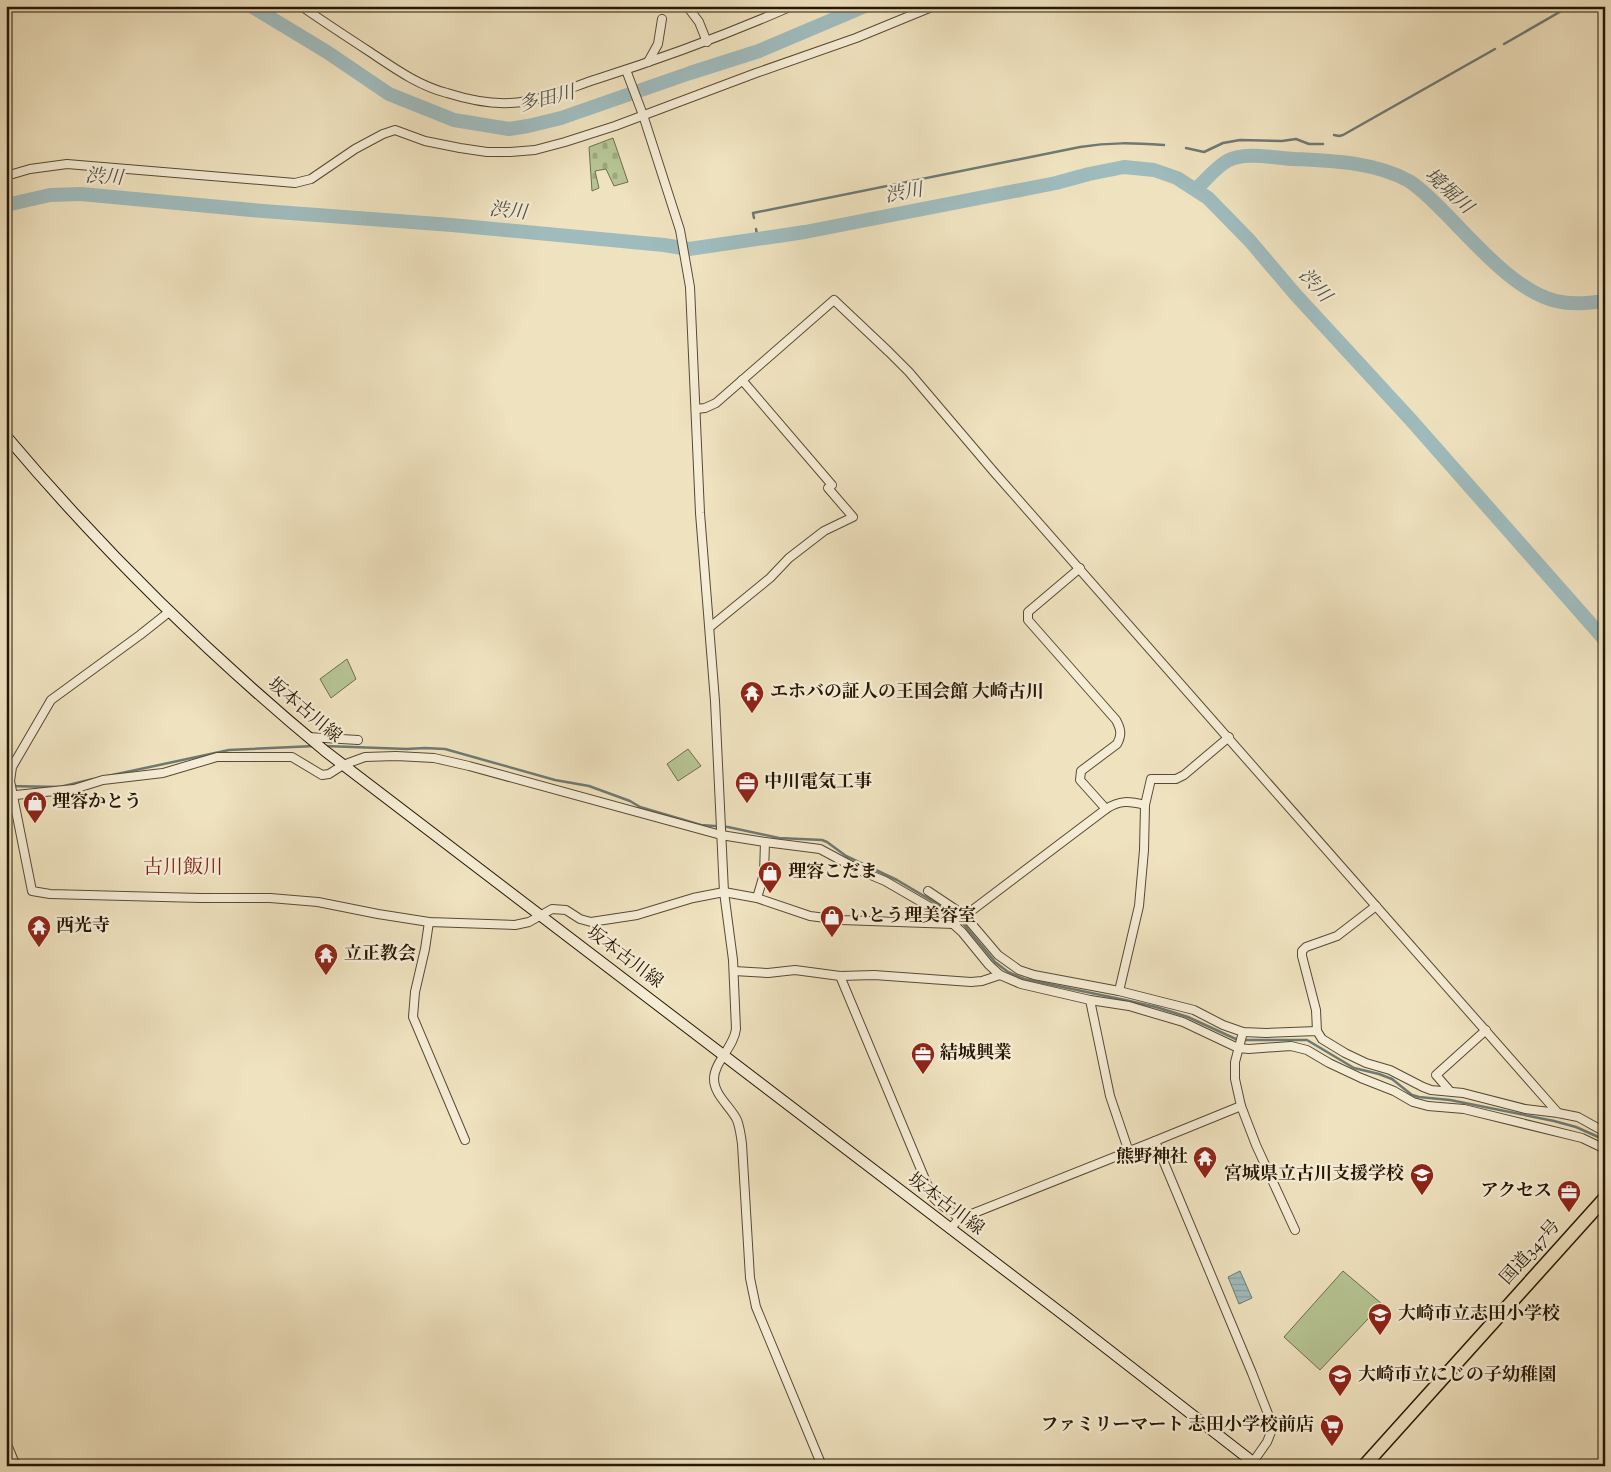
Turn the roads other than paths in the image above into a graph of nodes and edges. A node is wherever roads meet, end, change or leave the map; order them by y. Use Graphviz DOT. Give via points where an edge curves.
graph roads {
  1 [pos="301,6"];
  2 [pos="688,6"];
  3 [pos="792,6"];
  4 [pos="934,6"];
  5 [pos="662,19"];
  6 [pos="707,42"];
  7 [pos="648,62"];
  8 [pos="627,73"];
  9 [pos="642,113"];
  10 [pos="6,176"];
  11 [pos="742,380"];
  12 [pos="696,409"];
  13 [pos="6,436"];
  14 [pos="1080,568"];
  15 [pos="169,612"];
  16 [pos="710,627"];
  17 [pos="309,738"];
  18 [pos="1229,738"];
  19 [pos="358,740"];
  20 [pos="343,765"];
  21 [pos="9,795"];
  22 [pos="1145,805"];
  23 [pos="1106,809"];
  24 [pos="721,833"];
  25 [pos="765,842"];
  26 [pos="928,891"];
  27 [pos="724,892"];
  28 [pos="757,898"];
  29 [pos="1376,906"];
  30 [pos="541,916"];
  31 [pos="959,919"];
  32 [pos="429,922"];
  33 [pos="734,971"];
  34 [pos="1000,975"];
  35 [pos="840,976"];
  36 [pos="1095,987"];
  37 [pos="1120,991"];
  38 [pos="1092,999"];
  39 [pos="1486,1030"];
  40 [pos="1317,1031"];
  41 [pos="1242,1034"];
  42 [pos="1238,1046"];
  43 [pos="724,1056"];
  44 [pos="1449,1090"];
  45 [pos="1242,1106"];
  46 [pos="1558,1113"];
  47 [pos="1605,1132"];
  48 [pos="465,1140"];
  49 [pos="1154,1141"];
  50 [pos="1605,1149"];
  51 [pos="1129,1152"];
  52 [pos="1605,1198"];
  53 [pos="959,1219"];
  54 [pos="950,1229"];
  55 [pos="1295,1230"];
  56 [pos="6,1442"];
  57 [pos="1255,1464"];
  58 [pos="16,1466"];
  59 [pos="822,1466"];
  60 [pos="1364,1466"];
  1 -- 8 [label="street" via="404,74 464,98 510,103 540,98"];
  2 -- 6 [label="street"];
  3 -- 6 [label="street"];
  4 -- 9 [label="street" via="856,38"];
  5 -- 7 [label="street" via="658,44"];
  6 -- 7 [label="street"];
  7 -- 8 [label="street"];
  8 -- 9 [label="street"];
  9 -- 10 [label="street" via="616,126 565,142 535,150 510,152 460,148 425,141 395,130 355,148 311,179 294,183 67,164 30,168"];
  9 -- 12 [label="street" via="681,233 690,287"];
  11 -- 12 [label="street" via="716,403"];
  11 -- 14 [label="street" via="834,300 908,372"];
  11 -- 16 [label="street" via="832,485 828,488 853,517 824,531"];
  12 -- 16 [label="street" via="700,513"];
  13 -- 15 [label="main road, 坂本古川線" via="92,534"];
  14 -- 18 [label="street"];
  14 -- 23 [label="street" via="1028,612 1028,620 1119,725 1121,731 1117,744 1080,775 1080,780"];
  15 -- 17 [label="main road, 坂本古川線"];
  15 -- 21 [label="street" via="51,700 12,767"];
  16 -- 24 [label="street"];
  17 -- 19 [label="street"];
  17 -- 20 [label="main road, 坂本古川線"];
  18 -- 22 [label="street" via="1184,775 1176,779 1151,779"];
  18 -- 29 [label="street"];
  20 -- 21 [label="street" via="322,775 292,757 217,757 163,773 103,780 74,790"];
  20 -- 24 [label="street" via="365,757 434,758"];
  20 -- 30 [label="main road, 坂本古川線"];
  21 -- 32 [label="street" via="32,891 270,898 318,902"];
  22 -- 23 [label="street" via="1130,801"];
  22 -- 37 [label="street" via="1138,906"];
  23 -- 31 [label="street"];
  24 -- 25 [label="street"];
  24 -- 27 [label="street"];
  25 -- 28 [label="street" via="764,874"];
  25 -- 31 [label="street" via="820,849"];
  26 -- 31 [label="street" via="958,909"];
  27 -- 28 [label="street"];
  27 -- 30 [label="street" via="637,915 591,922 561,909 552,909"];
  27 -- 33 [label="street"];
  28 -- 31 [label="street" via="802,914 830,919"];
  29 -- 39 [label="street"];
  29 -- 40 [label="street" via="1337,936 1302,951 1316,1010"];
  30 -- 32 [label="street" via="515,925"];
  30 -- 43 [label="main road, 坂本古川線"];
  31 -- 34 [label="street" via="989,965"];
  31 -- 36 [label="street" via="1019,970"];
  32 -- 48 [label="street" via="413,1017"];
  33 -- 35 [label="street" via="795,970"];
  33 -- 43 [label="street" via="736,1029"];
  34 -- 35 [label="street" via="971,982"];
  34 -- 38 [label="street" via="1021,984"];
  35 -- 53 [label="street" via="932,1196"];
  36 -- 37 [label="street"];
  36 -- 38 [label="street"];
  37 -- 41 [label="street" via="1194,1010"];
  38 -- 42 [label="street" via="1183,1022"];
  38 -- 51 [label="street" via="1110,1096"];
  39 -- 44 [label="street" via="1436,1075"];
  39 -- 46 [label="street"];
  40 -- 41 [label="street"];
  40 -- 44 [label="street" via="1322,1039 1366,1063 1390,1070 1431,1090"];
  41 -- 42 [label="street"];
  42 -- 45 [label="street" via="1235,1078"];
  42 -- 50 [label="street" via="1249,1049 1291,1046 1307,1050 1413,1102 1464,1110 1582,1138"];
  43 -- 54 [label="main road, 坂本古川線"];
  43 -- 59 [label="street" via="714,1078 716,1088 740,1131 750,1278 756,1307"];
  44 -- 46 [label="street" via="1525,1109"];
  45 -- 49 [label="street"];
  45 -- 55 [label="street"];
  46 -- 47 [label="street" via="1578,1117"];
  49 -- 51 [label="street"];
  49 -- 57 [label="street" via="1270,1419 1269,1437"];
  51 -- 53 [label="street"];
  52 -- 60 [label="highway, 国道347号"];
  53 -- 54 [label="street"];
  54 -- 57 [label="main road, 坂本古川線"];
  56 -- 58 [label="street"];
}
